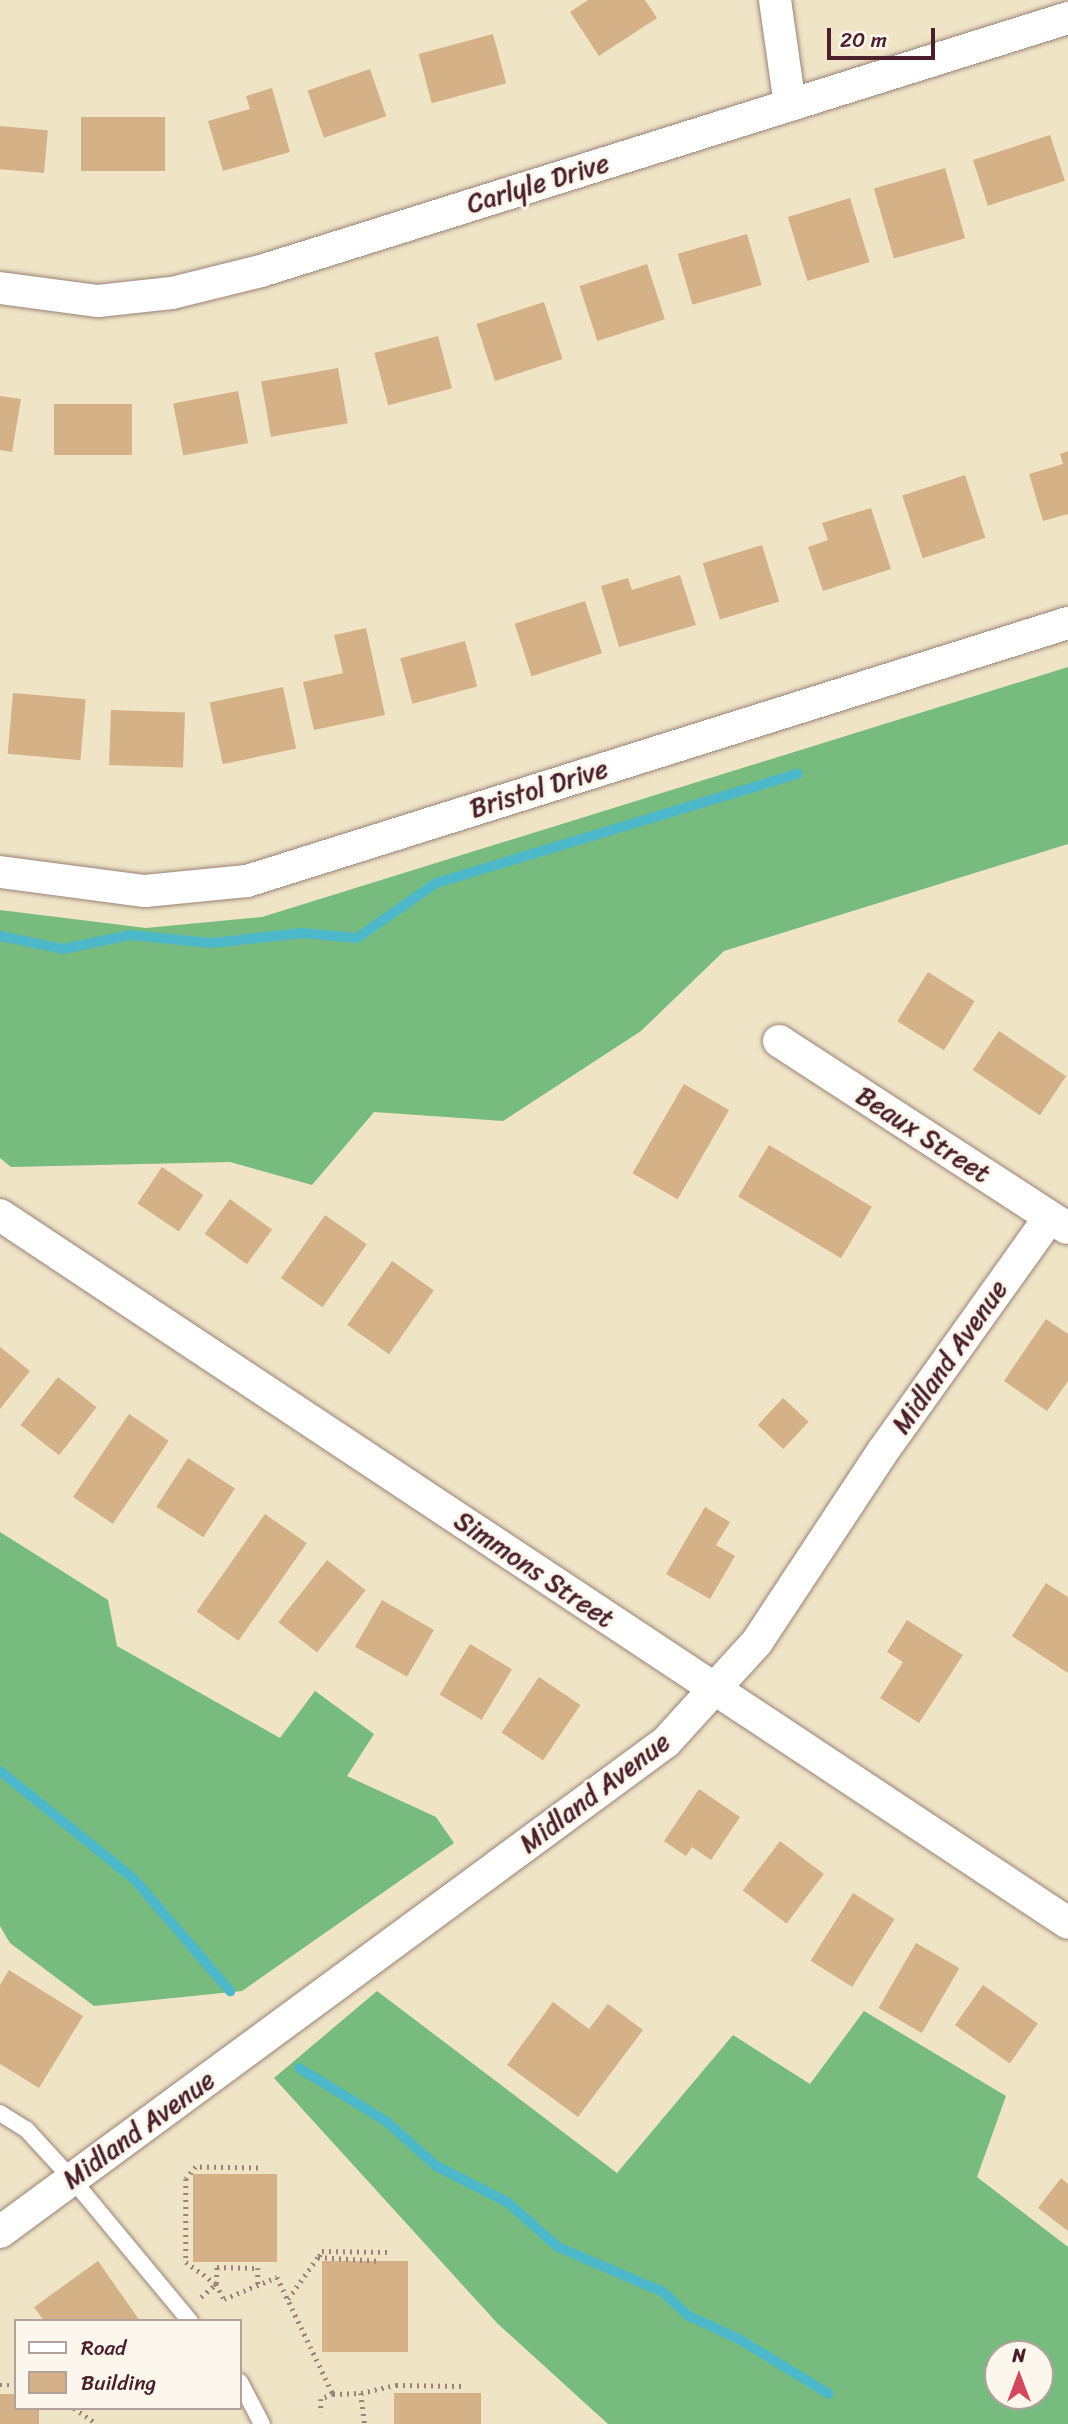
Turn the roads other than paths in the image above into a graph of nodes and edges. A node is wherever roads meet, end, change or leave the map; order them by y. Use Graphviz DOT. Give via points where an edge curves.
graph roads {
  1 [pos="775,0"];
  2 [pos="1068,18"];
  3 [pos="790,105"];
  4 [pos="0,288"];
  5 [pos="1068,623"];
  6 [pos="0,872"];
  7 [pos="779,1041"];
  8 [pos="0,1215"];
  9 [pos="1059,1223"];
  10 [pos="716,1690"];
  11 [pos="1068,1923"];
  12 [pos="0,2113"];
  13 [pos="72,2179"];
  14 [pos="0,2232"];
  15 [pos="188,2319"];
  16 [pos="242,2386"];
  17 [pos="262,2424"];
  1 -- 3 [label="street"];
  2 -- 3 [label="street, Carlyle Drive"];
  3 -- 4 [label="street, Carlyle Drive" via="274,267 172,293 87,300"];
  5 -- 6 [label="street, Bristol Drive" via="247,881 145,891"];
  7 -- 9 [label="street, Beaux Street"];
  8 -- 10 [label="street, Simmons Street"];
  9 -- 10 [label="street, Midland Avenue" via="884,1451 757,1642"];
  10 -- 11 [label="street, Simmons Street"];
  10 -- 13 [label="street, Midland Avenue" via="666,1742"];
  12 -- 13 [label="lane" via="26,2129"];
  13 -- 14 [label="street, Midland Avenue"];
  13 -- 15 [label="lane"];
  16 -- 17 [label="lane"];
}
